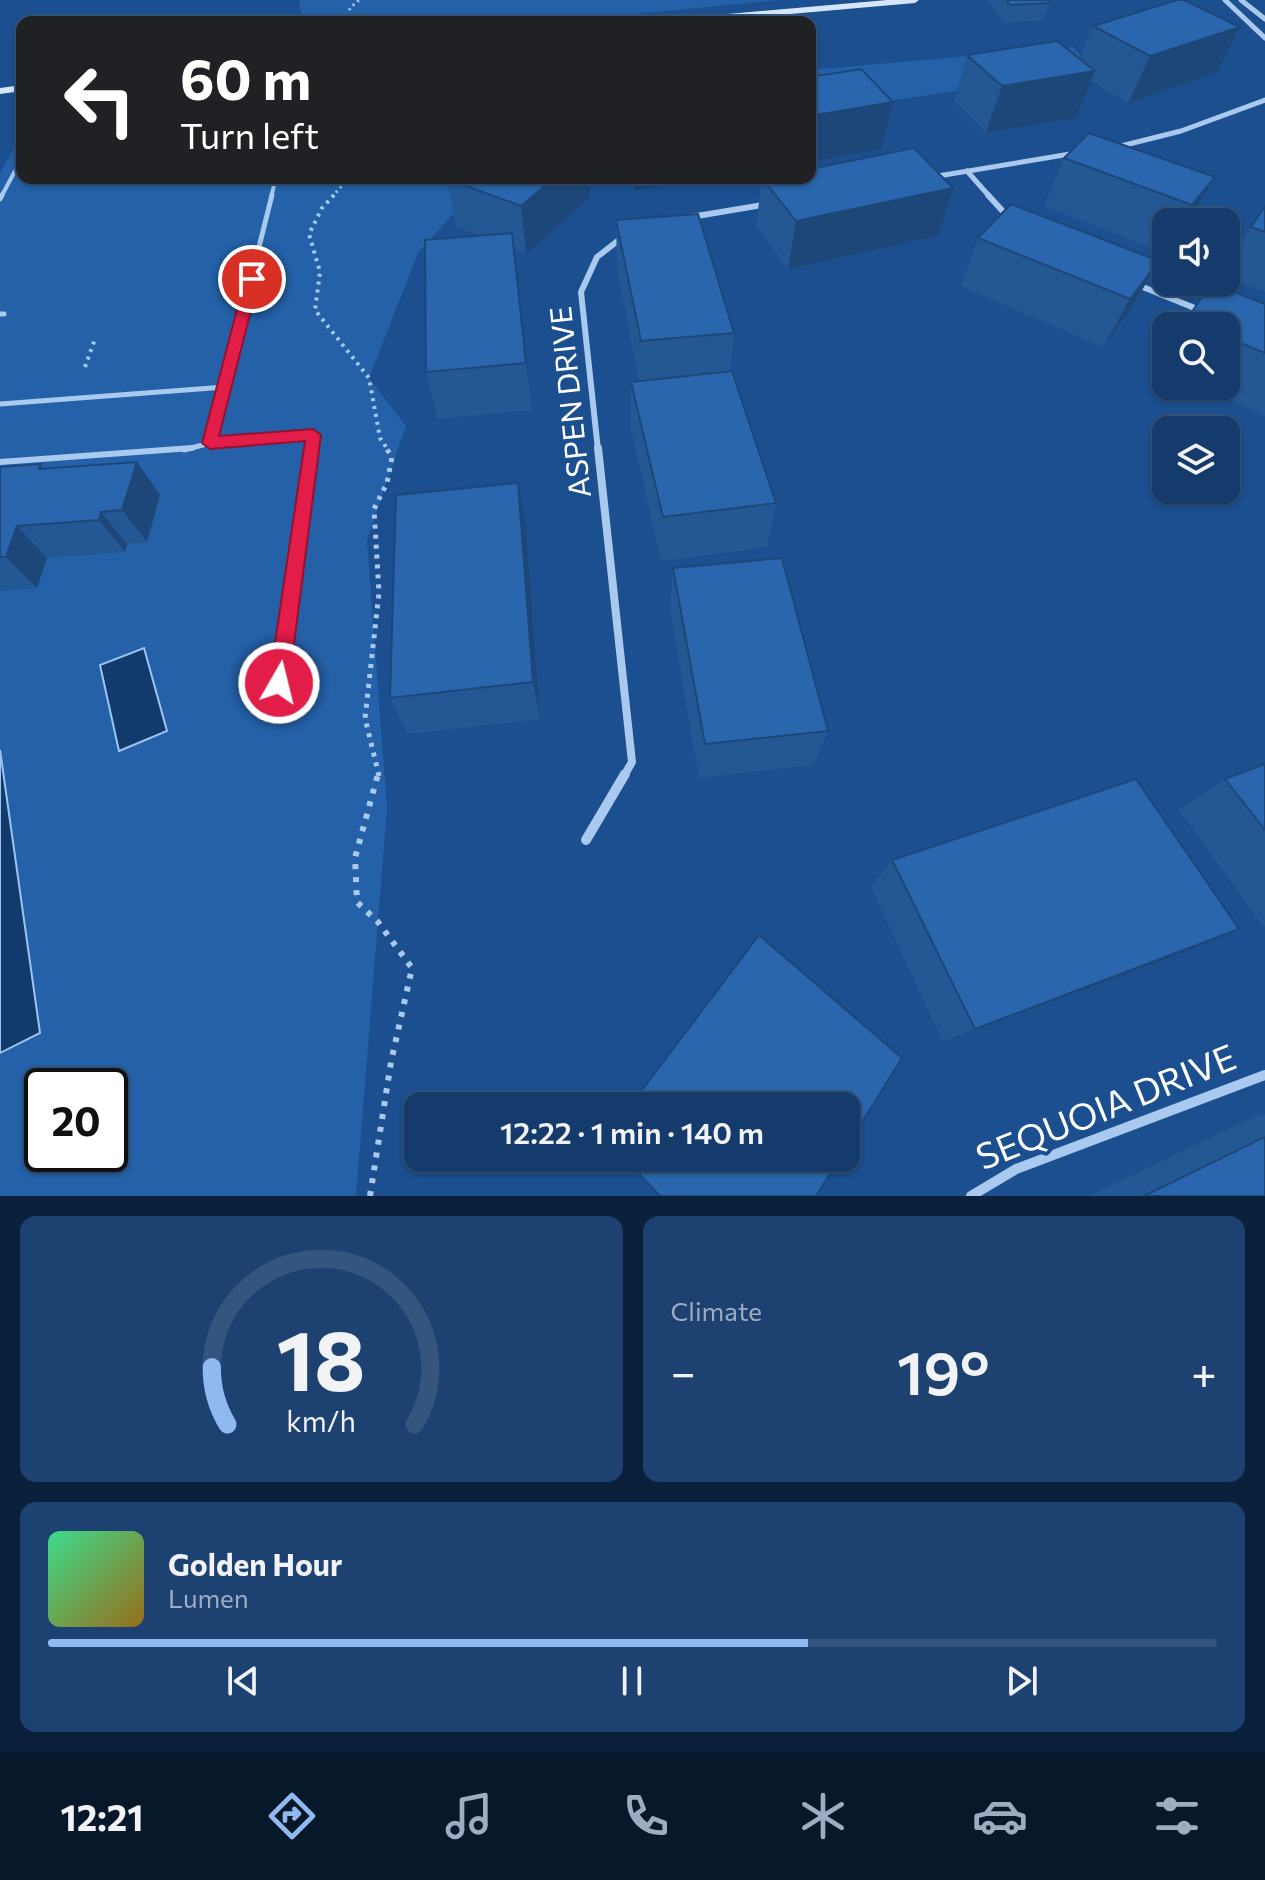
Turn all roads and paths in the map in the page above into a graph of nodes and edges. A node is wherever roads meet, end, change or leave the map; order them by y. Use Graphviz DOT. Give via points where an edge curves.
graph roads {
  1 [pos="359,0"];
  2 [pos="915,0"];
  3 [pos="1225,0"];
  4 [pos="1241,0"];
  5 [pos="348,16"];
  6 [pos="738,16"];
  7 [pos="1265,19"];
  8 [pos="1265,38"];
  9 [pos="1265,100"];
  10 [pos="1112,147"];
  11 [pos="1083,152"];
  12 [pos="16,169"];
  13 [pos="967,171"];
  14 [pos="920,179"];
  15 [pos="275,184"];
  16 [pos="344,184"];
  17 [pos="0,199"];
  18 [pos="780,203"];
  19 [pos="686,218"];
  20 [pos="1017,227"];
  21 [pos="629,234"];
  22 [pos="1121,279"];
  23 [pos="1205,312"];
  24 [pos="95,339"];
  25 [pos="85,367"];
  26 [pos="225,387"];
  27 [pos="0,404"];
  28 [pos="210,443"];
  29 [pos="0,462"];
  30 [pos="275,714"];
  31 [pos="586,840"];
  32 [pos="1265,1075"];
  33 [pos="370,1196"];
  34 [pos="971,1196"];
  1 -- 5 [label="path"];
  2 -- 6 [label="main road"];
  3 -- 8 [label="street"];
  4 -- 7 [label="street"];
  9 -- 10 [label="street" via="1181,131"];
  11 -- 13 [label="street"];
  12 -- 17 [label="lane"];
  13 -- 14 [label="street"];
  13 -- 20 [label="street"];
  15 -- 26 [label="lane"];
  16 -- 33 [label="path" via="322,208 309,234 320,257 322,283 315,310 369,378 380,438 392,457 374,509 379,593 365,718 379,777 355,858 357,902 412,968"];
  18 -- 19 [label="street"];
  21 -- 31 [label="street, ASPEN DRIVE" via="597,257 581,292 632,762"];
  22 -- 23 [label="street"];
  24 -- 25 [label="path"];
  26 -- 27 [label="lane"];
  26 -- 28 [label="lane"];
  28 -- 29 [label="lane" via="184,450"];
  28 -- 30 [label="lane" via="313,435"];
  32 -- 34 [label="street, SEQUOIA DRIVE" via="1016,1169"];
}
